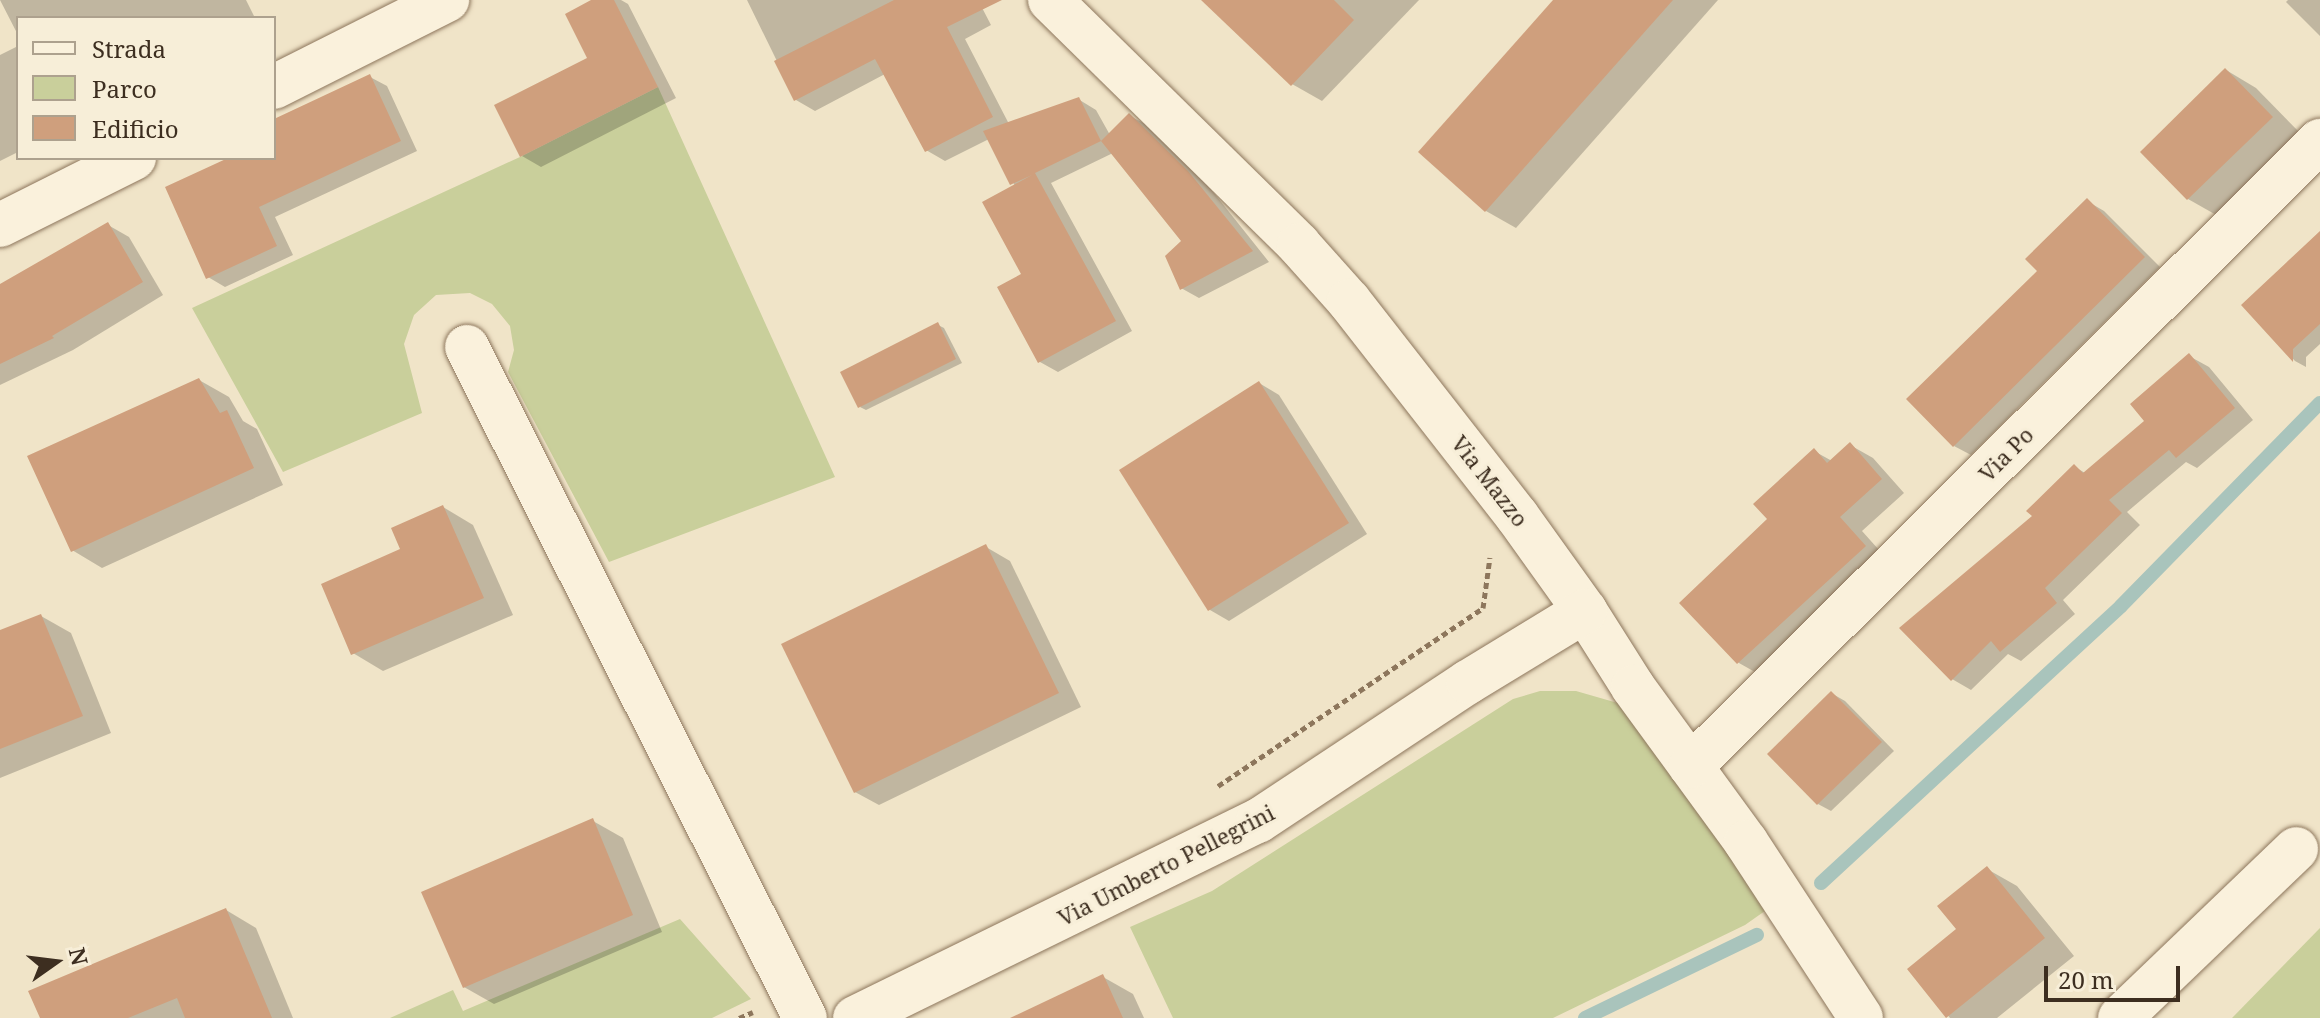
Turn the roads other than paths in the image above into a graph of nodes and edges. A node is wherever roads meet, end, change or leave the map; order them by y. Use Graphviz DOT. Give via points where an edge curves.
graph roads {
  1 [pos="447,0"];
  2 [pos="1050,0"];
  3 [pos="276,86"];
  4 [pos="2320,141"];
  5 [pos="130,160"];
  6 [pos="0,225"];
  7 [pos="467,347"];
  8 [pos="1585,611"];
  9 [pos="1691,766"];
  10 [pos="2296,849"];
  11 [pos="799,1007"];
  12 [pos="855,1018"];
  13 [pos="1861,1018"];
  14 [pos="2120,1018"];
  1 -- 3 [label="street"];
  2 -- 8 [label="street, Via Mazzo" via="1349,301"];
  4 -- 9 [label="street, Via Po"];
  5 -- 6 [label="street"];
  7 -- 11 [label="street"];
  8 -- 9 [label="street, Via Mazzo"];
  8 -- 12 [label="street, Via Umberto Pellegrini" via="1258,821"];
  9 -- 13 [label="street, Via Mazzo"];
  10 -- 14 [label="street"];
}
